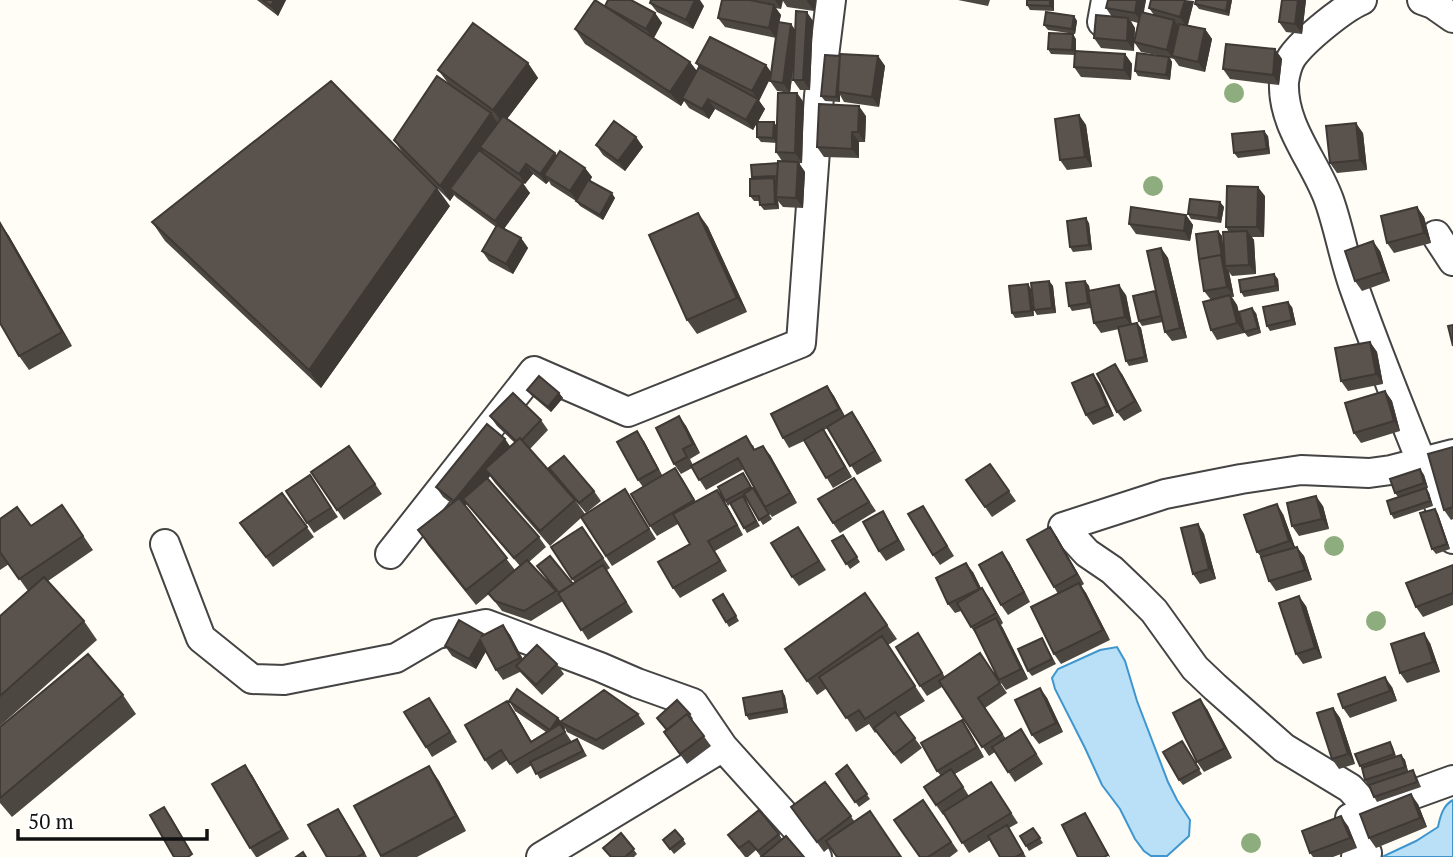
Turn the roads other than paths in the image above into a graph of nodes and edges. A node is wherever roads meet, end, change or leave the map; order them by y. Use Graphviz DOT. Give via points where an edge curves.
graph roads {
  1 [pos="831,0"];
  2 [pos="1362,0"];
  3 [pos="1422,0"];
  4 [pos="1453,18"];
  5 [pos="1436,234"];
  6 [pos="1453,261"];
  7 [pos="1453,454"];
  8 [pos="1421,462"];
  9 [pos="1453,540"];
  10 [pos="165,544"];
  11 [pos="390,554"];
  12 [pos="723,747"];
  13 [pos="1453,780"];
  14 [pos="1370,810"];
  15 [pos="541,857"];
  16 [pos="817,857"];
  17 [pos="1356,857"];
  1 -- 11 [label="street" via="800,343 628,412 534,371"];
  2 -- 8 [label="street" via="1328,23 1291,58 1284,81 1287,107 1329,200 1353,285"];
  3 -- 4 [label="street"];
  5 -- 6 [label="street"];
  7 -- 8 [label="street"];
  8 -- 9 [label="street"];
  8 -- 14 [label="street" via="1391,470 1301,470 1241,479 1165,494 1063,527 1154,611 1195,668 1215,687 1284,748 1350,788"];
  10 -- 12 [label="street" via="201,638 252,679 284,680 396,658 437,634 486,624 692,703"];
  12 -- 15 [label="street"];
  12 -- 16 [label="street"];
  13 -- 14 [label="street"];
  14 -- 17 [label="street" via="1350,818 1367,853"];
}
